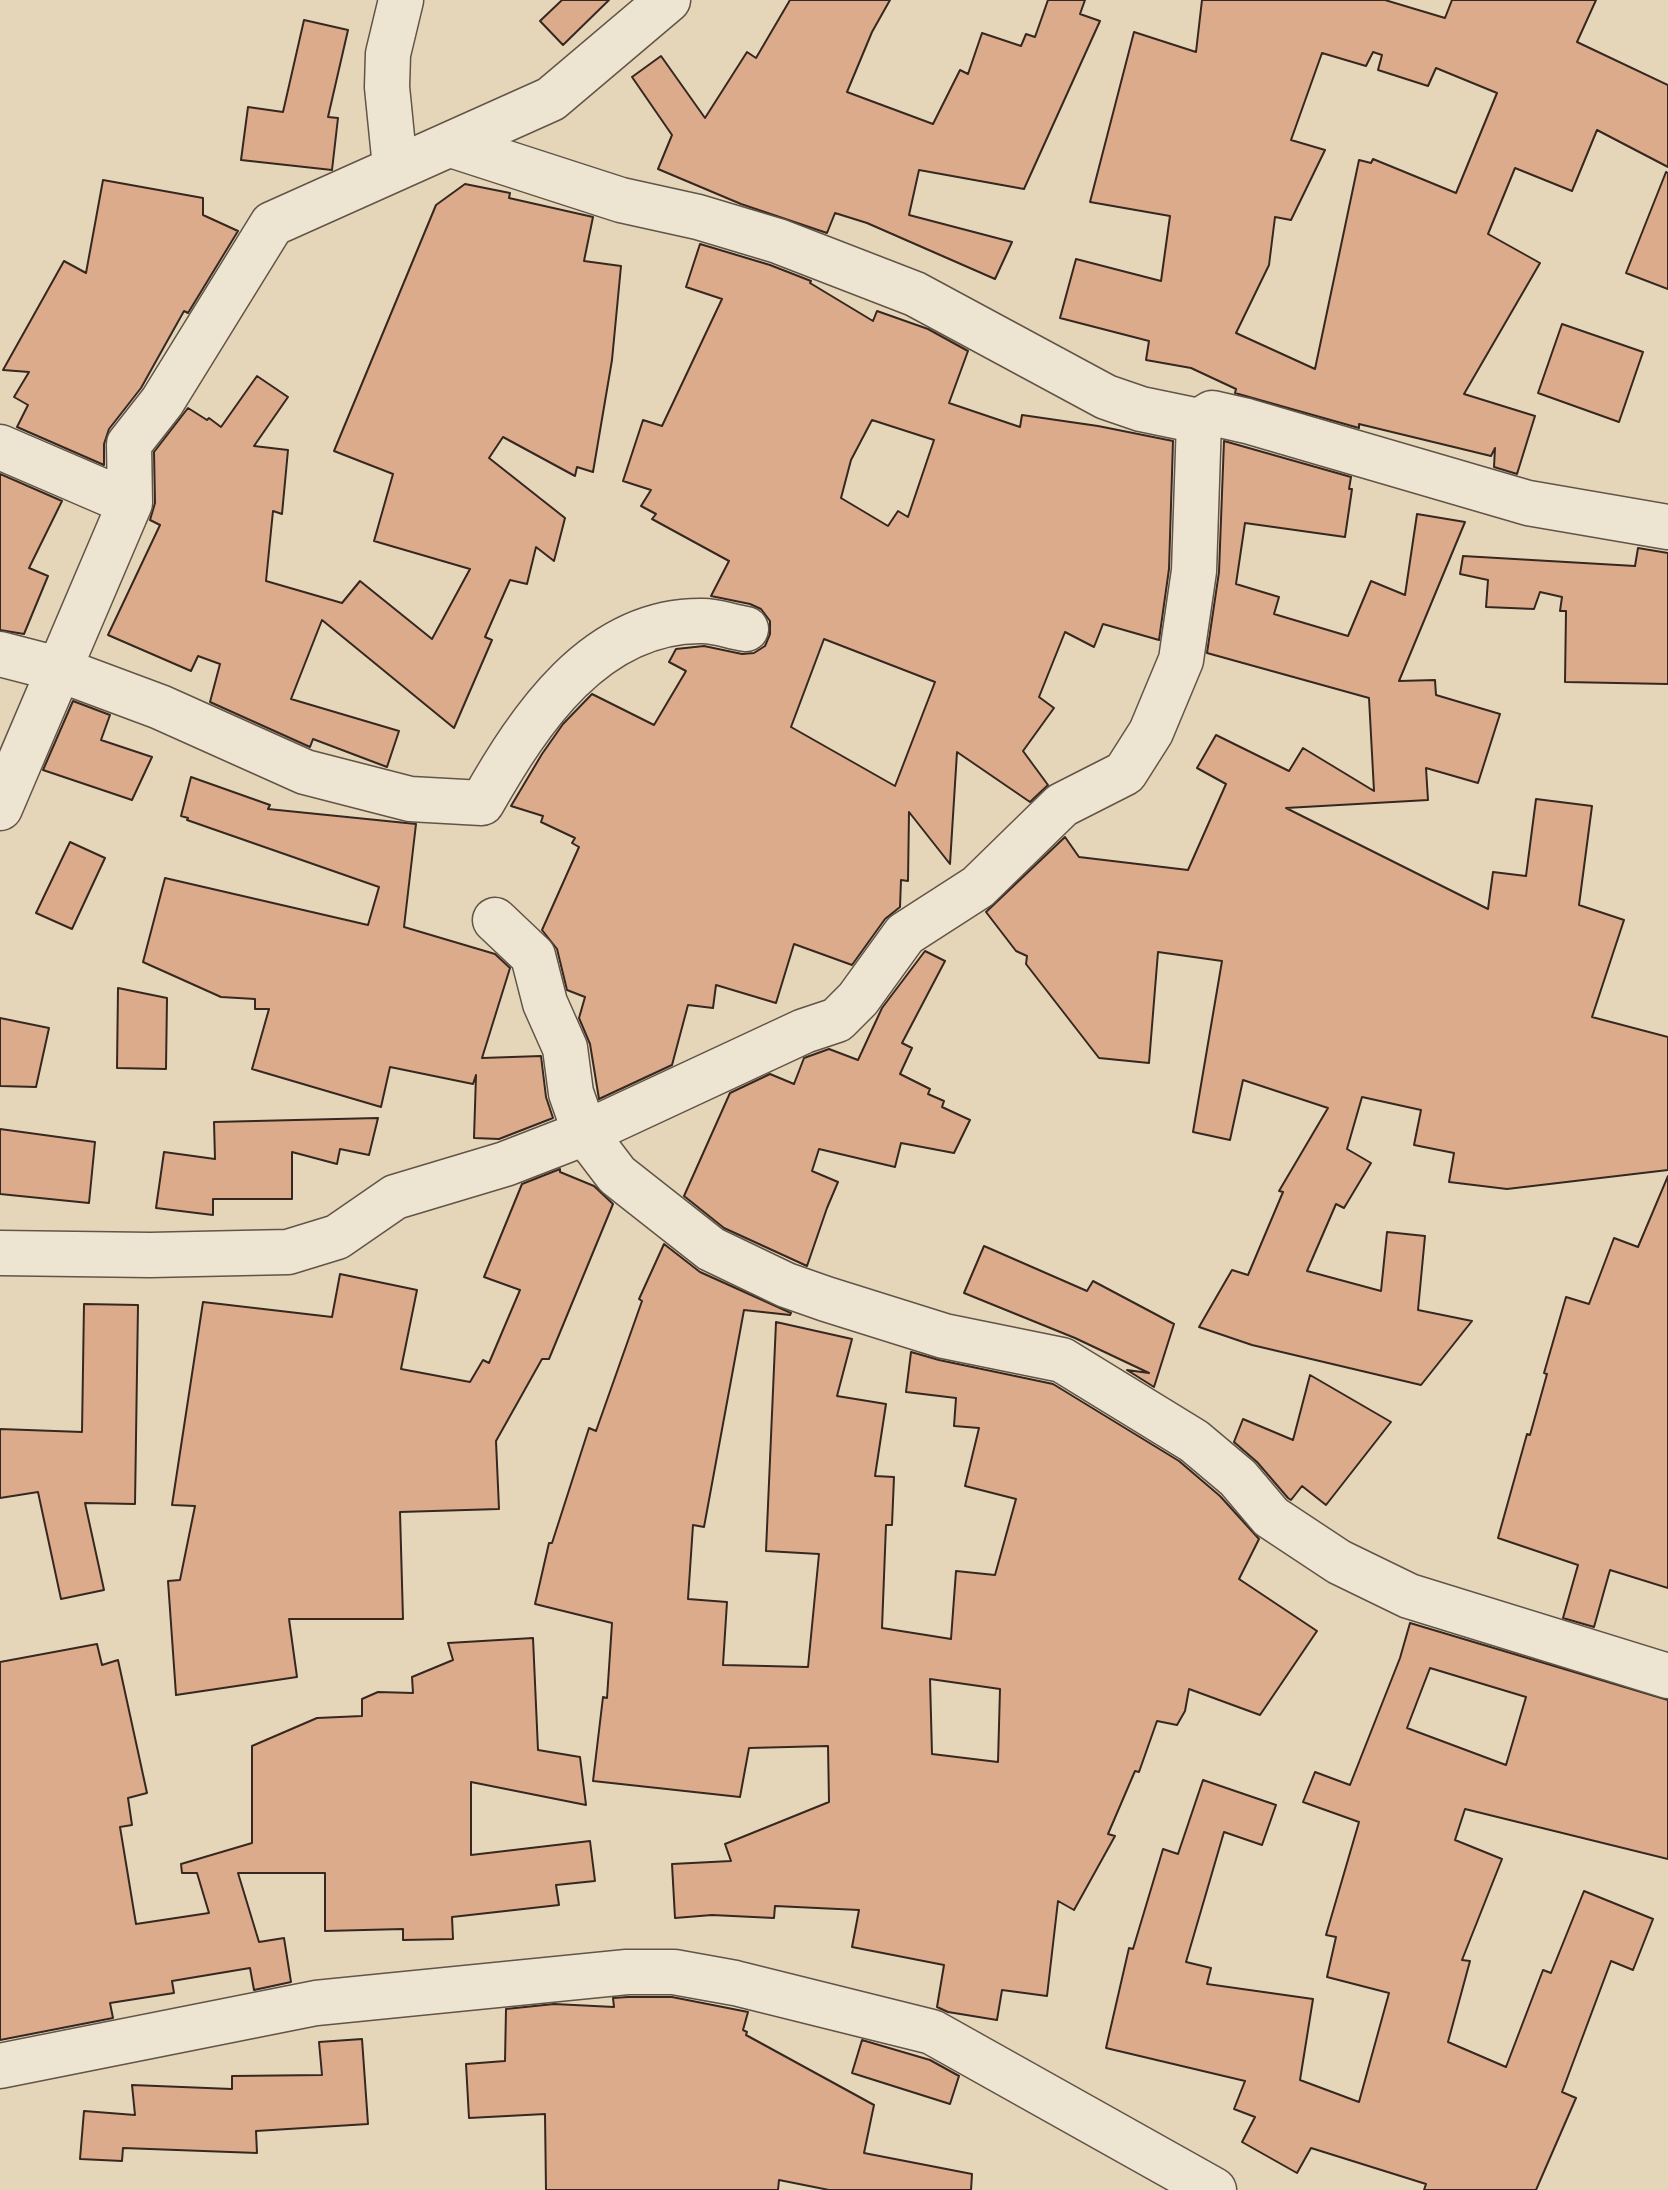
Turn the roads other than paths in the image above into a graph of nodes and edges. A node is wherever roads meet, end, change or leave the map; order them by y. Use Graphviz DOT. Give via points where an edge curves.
graph roads {
  1 [pos="401,0"];
  2 [pos="668,0"];
  3 [pos="451,145"];
  4 [pos="395,167"];
  5 [pos="1199,421"];
  6 [pos="0,447"];
  7 [pos="130,503"];
  8 [pos="1668,527"];
  9 [pos="746,629"];
  10 [pos="0,654"];
  11 [pos="58,669"];
  12 [pos="0,808"];
  13 [pos="495,920"];
  14 [pos="585,1133"];
  15 [pos="0,1253"];
  16 [pos="1668,1676"];
  17 [pos="0,2066"];
  18 [pos="1214,2190"];
  1 -- 4 [label="street" via="388,54"];
  2 -- 3 [label="street" via="551,99"];
  3 -- 4 [label="street"];
  3 -- 5 [label="street" via="621,200 778,241 915,294 1106,397"];
  4 -- 7 [label="street" via="272,224 162,402 129,444"];
  5 -- 8 [label="street" via="1212,413 1528,503"];
  5 -- 14 [label="street" via="1194,571 1181,660 1151,732 1125,773 1062,805 978,887 905,934 837,1020"];
  6 -- 7 [label="street"];
  7 -- 11 [label="street"];
  9 -- 11 [label="street" via="705,621 673,624 607,647 544,706 482,803 410,799 305,772 160,707"];
  10 -- 11 [label="street"];
  11 -- 12 [label="street"];
  13 -- 14 [label="street" via="533,956 545,1003 565,1048 571,1093"];
  14 -- 15 [label="street" via="395,1197 337,1237 288,1252"];
  14 -- 16 [label="street" via="617,1175 711,1249 812,1294 944,1336 1062,1360 1194,1441 1238,1478 1271,1517 1339,1562 1409,1596"];
  17 -- 18 [label="street" via="316,2003 627,1972 674,1972 932,2032"];
}
